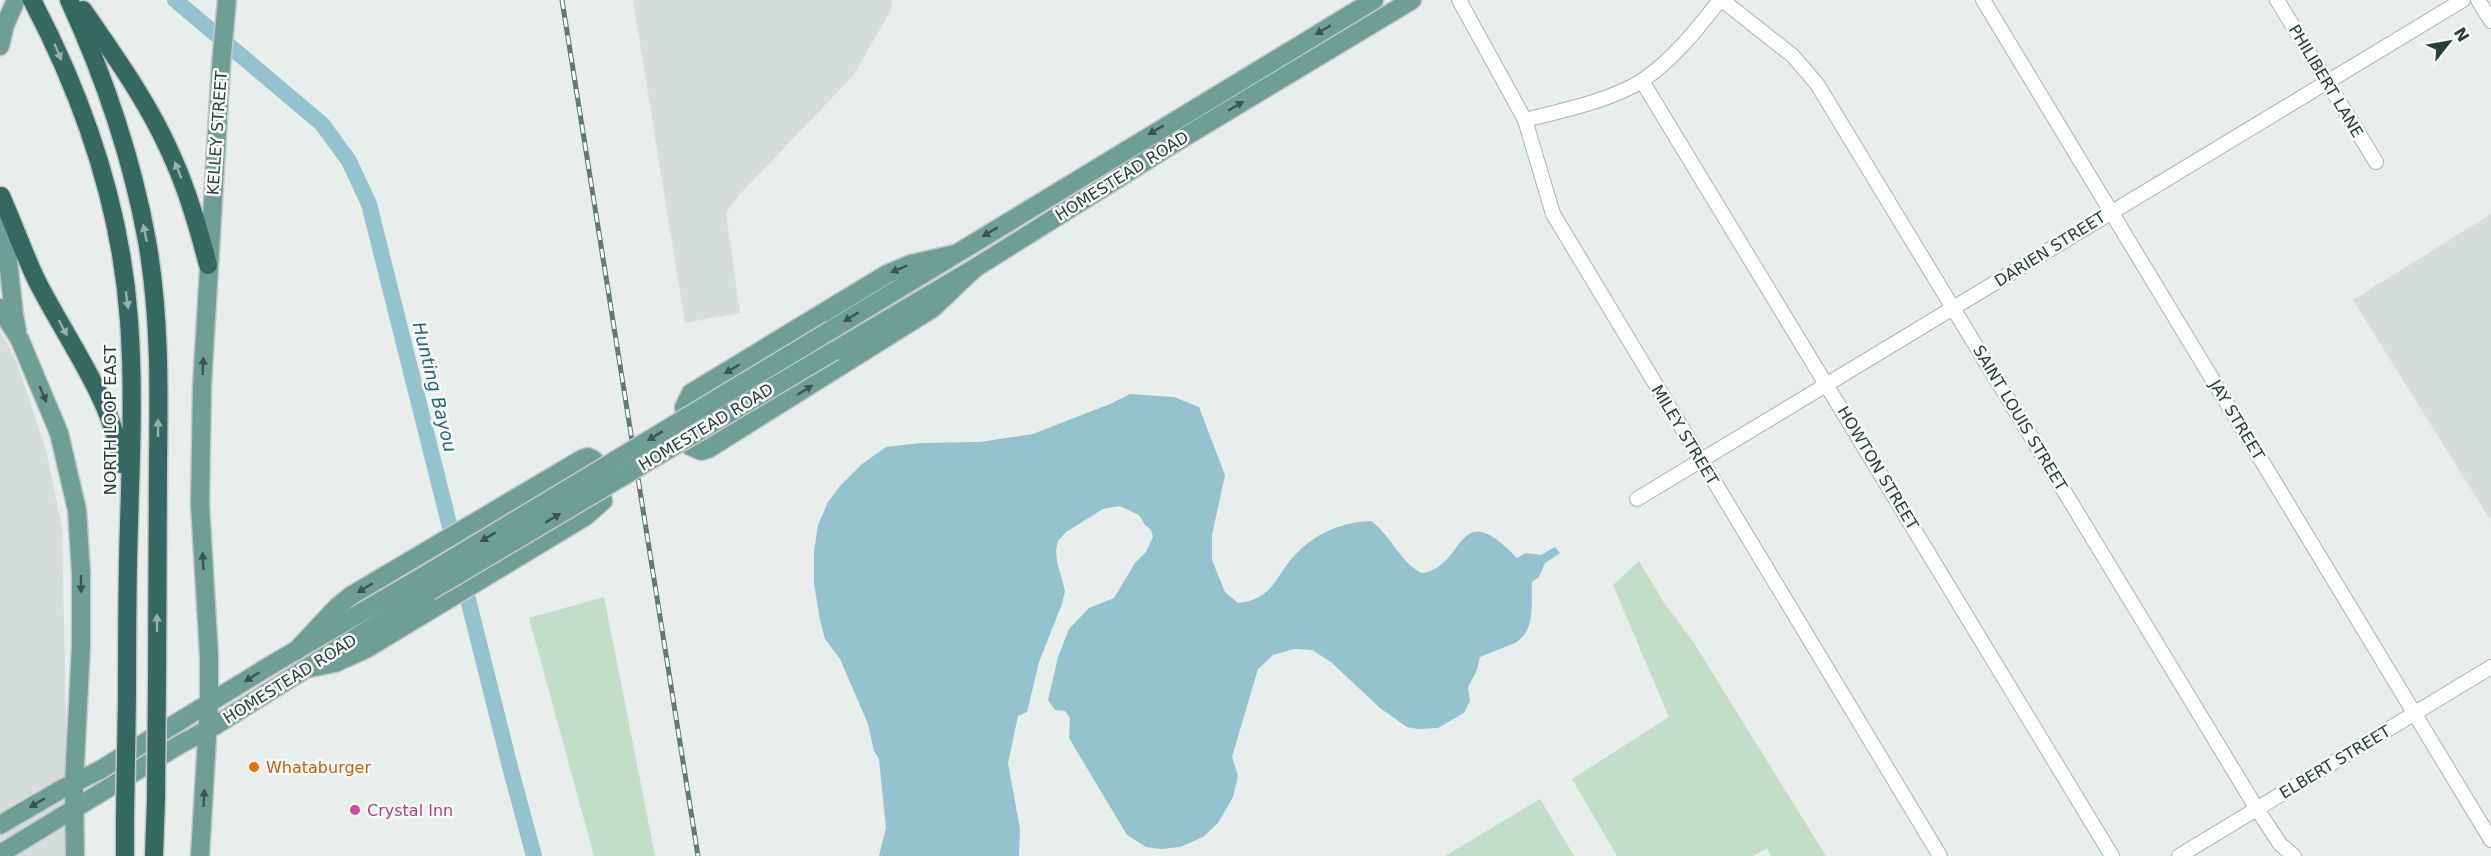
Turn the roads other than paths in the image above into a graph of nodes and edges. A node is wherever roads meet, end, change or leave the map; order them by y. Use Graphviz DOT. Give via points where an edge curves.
graph roads {
  1 [pos="16,0"];
  2 [pos="32,0"];
  3 [pos="69,0"];
  4 [pos="75,0"];
  5 [pos="227,0"];
  6 [pos="1374,0"];
  7 [pos="1412,0"];
  8 [pos="1459,0"];
  9 [pos="1721,0"];
  10 [pos="1983,0"];
  11 [pos="2277,0"];
  12 [pos="2463,0"];
  13 [pos="2478,0"];
  14 [pos="2491,21"];
  15 [pos="0,46"];
  16 [pos="1642,81"];
  17 [pos="2326,82"];
  18 [pos="1525,120"];
  19 [pos="2376,162"];
  20 [pos="1,193"];
  21 [pos="2111,212"];
  22 [pos="955,254"];
  23 [pos="208,265"];
  24 [pos="975,268"];
  25 [pos="0,308"];
  26 [pos="1954,308"];
  27 [pos="20,340"];
  28 [pos="1828,385"];
  29 [pos="1701,461"];
  30 [pos="1637,499"];
  31 [pos="128,528"];
  32 [pos="429,583"];
  33 [pos="296,651"];
  34 [pos="2491,667"];
  35 [pos="305,669"];
  36 [pos="209,704"];
  37 [pos="2415,714"];
  38 [pos="207,728"];
  39 [pos="74,783"];
  40 [pos="73,809"];
  41 [pos="2257,809"];
  42 [pos="0,825"];
  43 [pos="2491,840"];
  44 [pos="0,854"];
  45 [pos="75,856"];
  46 [pos="125,856"];
  47 [pos="154,856"];
  48 [pos="201,856"];
  49 [pos="1940,856"];
  50 [pos="2112,856"];
  51 [pos="2179,856"];
  52 [pos="2294,856"];
  1 -- 15 [label="main road"];
  2 -- 31 [label="highway, NORTH LOOP EAST, one-way" via="52,37 91,137 120,250 133,389"];
  47 -- 3 [label="highway, one-way, bridge" via="159,400 154,301 147,241 118,128"];
  23 -- 4 [label="highway, one-way" via="170,150 147,108"];
  5 -- 23 [label="main road, KELLEY STREET"];
  6 -- 22 [label="main road, HOMESTEAD ROAD, one-way"];
  24 -- 7 [label="main road, HOMESTEAD ROAD, one-way"];
  8 -- 18 [label="street, MILEY STREET"];
  9 -- 16 [label="street" via="1684,44"];
  9 -- 26 [label="street, SAINT LOUIS STREET" via="1793,56 1816,84"];
  10 -- 21 [label="street, JAY STREET"];
  11 -- 17 [label="street, PHILIBERT LANE"];
  12 -- 17 [label="street, DARIEN STREET"];
  13 -- 14 [label="street"];
  16 -- 18 [label="street" via="1595,100"];
  16 -- 28 [label="street, HOWTON STREET"];
  17 -- 19 [label="street, PHILIBERT LANE"];
  17 -- 21 [label="street, DARIEN STREET"];
  18 -- 29 [label="street, MILEY STREET" via="1553,214"];
  20 -- 27 [label="main road"];
  20 -- 31 [label="highway, one-way" via="35,277 107,410 119,443"];
  21 -- 26 [label="street, DARIEN STREET"];
  21 -- 37 [label="street, JAY STREET"];
  22 -- 24 [label="main road, one-way" via="887,273 691,393 684,408 690,446 701,452 708,449 836,371 933,308"];
  22 -- 32 [label="main road, HOMESTEAD ROAD, one-way, bridge"];
  36 -- 23 [label="main road, KELLEY STREET, one-way" via="200,504"];
  32 -- 24 [label="main road, HOMESTEAD ROAD, one-way, bridge"];
  25 -- 27 [label="main road"];
  26 -- 28 [label="street, DARIEN STREET"];
  26 -- 41 [label="street, SAINT LOUIS STREET"];
  27 -- 39 [label="main road, one-way" via="59,433 77,510 81,646"];
  28 -- 29 [label="street, DARIEN STREET"];
  28 -- 50 [label="street, HOWTON STREET"];
  29 -- 30 [label="street, DARIEN STREET"];
  29 -- 49 [label="street, MILEY STREET"];
  31 -- 46 [label="highway, NORTH LOOP EAST, bridge"];
  32 -- 33 [label="main road, HOMESTEAD ROAD"];
  32 -- 35 [label="main road, HOMESTEAD ROAD"];
  35 -- 33 [label="main road, one-way" via="348,658 597,509 603,493 594,460 582,459 338,606"];
  33 -- 36 [label="main road, HOMESTEAD ROAD, one-way"];
  34 -- 37 [label="street, ELBERT STREET"];
  35 -- 38 [label="main road, HOMESTEAD ROAD"];
  36 -- 38 [label="main road, KELLEY STREET"];
  36 -- 39 [label="main road, HOMESTEAD ROAD"];
  37 -- 41 [label="street, ELBERT STREET"];
  37 -- 43 [label="street, JAY STREET"];
  38 -- 40 [label="main road, HOMESTEAD ROAD"];
  48 -- 38 [label="main road, KELLEY STREET, one-way"];
  39 -- 40 [label="main road"];
  39 -- 42 [label="main road, HOMESTEAD ROAD, one-way"];
  40 -- 44 [label="main road, HOMESTEAD ROAD"];
  40 -- 45 [label="main road"];
  41 -- 51 [label="street, ELBERT STREET"];
  41 -- 52 [label="street, SAINT LOUIS STREET" via="2280,844"];
}
